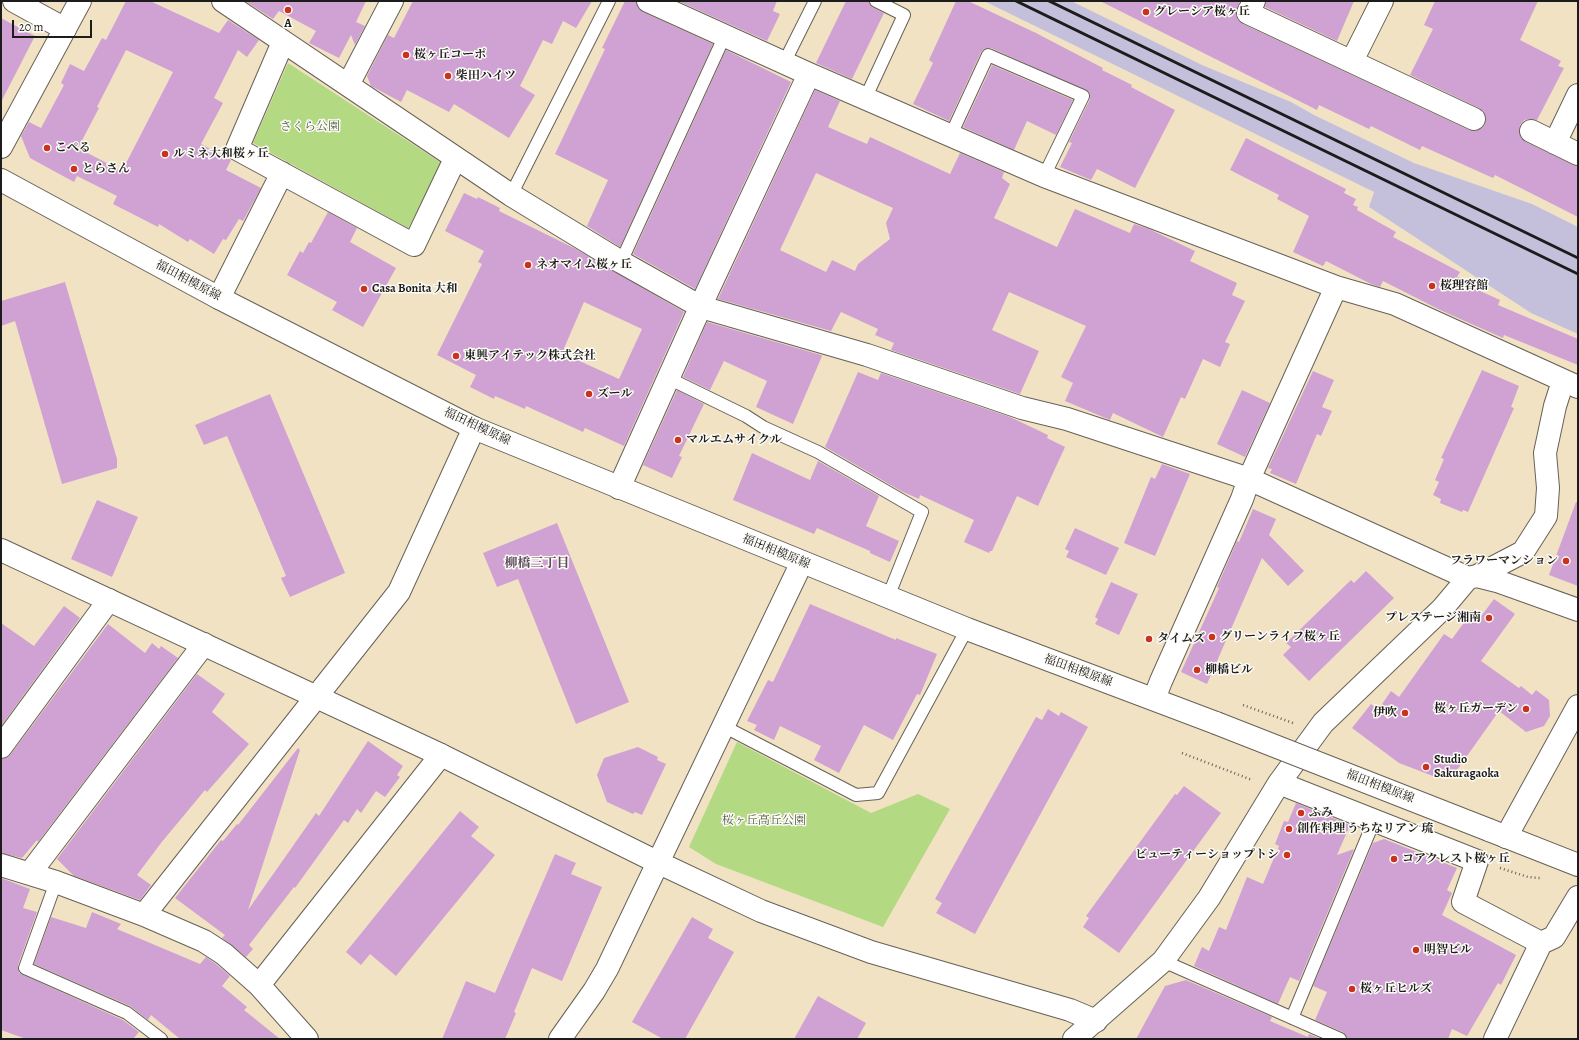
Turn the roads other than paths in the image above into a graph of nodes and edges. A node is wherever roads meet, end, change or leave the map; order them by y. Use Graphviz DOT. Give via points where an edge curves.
graph roads {
  1 [pos="14,1"];
  2 [pos="80,1"];
  3 [pos="222,1"];
  4 [pos="392,1"];
  5 [pos="609,1"];
  6 [pos="648,1"];
  7 [pos="815,1"];
  8 [pos="876,1"];
  9 [pos="1254,1"];
  10 [pos="1382,1"];
  11 [pos="65,29"];
  12 [pos="725,35"];
  13 [pos="283,42"];
  14 [pos="1352,62"];
  15 [pos="784,63"];
  16 [pos="809,74"];
  17 [pos="348,85"];
  18 [pos="1578,95"];
  19 [pos="865,99"];
  20 [pos="1474,119"];
  21 [pos="1531,131"];
  22 [pos="950,137"];
  23 [pos="1555,143"];
  24 [pos="1,147"];
  25 [pos="1578,154"];
  26 [pos="455,159"];
  27 [pos="282,173"];
  28 [pos="1044,176"];
  29 [pos="1,180"];
  30 [pos="511,195"];
  31 [pos="620,262"];
  32 [pos="1336,287"];
  33 [pos="219,298"];
  34 [pos="700,306"];
  35 [pos="668,378"];
  36 [pos="1570,384"];
  37 [pos="474,428"];
  38 [pos="1249,479"];
  39 [pos="619,488"];
  40 [pos="1,550"];
  41 [pos="802,562"];
  42 [pos="1473,577"];
  43 [pos="888,597"];
  44 [pos="109,600"];
  45 [pos="1578,610"];
  46 [pos="968,629"];
  47 [pos="204,644"];
  48 [pos="318,697"];
  49 [pos="1154,699"];
  50 [pos="1578,706"];
  51 [pos="723,726"];
  52 [pos="1,747"];
  53 [pos="441,755"];
  54 [pos="1278,783"];
  55 [pos="1374,821"];
  56 [pos="1497,833"];
  57 [pos="657,862"];
  58 [pos="1,864"];
  59 [pos="1578,865"];
  60 [pos="30,873"];
  61 [pos="56,882"];
  62 [pos="1578,897"];
  63 [pos="144,915"];
  64 [pos="1541,943"];
  65 [pos="1163,961"];
  66 [pos="259,986"];
  67 [pos="1292,1018"];
  68 [pos="1096,1021"];
  69 [pos="1077,1038"];
  70 [pos="161,1039"];
  71 [pos="307,1039"];
  72 [pos="560,1039"];
  73 [pos="1340,1039"];
  74 [pos="1496,1039"];
  1 -- 11 [label="street"];
  2 -- 11 [label="street"];
  3 -- 13 [label="street"];
  4 -- 17 [label="street"];
  5 -- 30 [label="lane"];
  6 -- 12 [label="street"];
  7 -- 15 [label="lane"];
  8 -- 19 [label="lane" via="904,15"];
  9 -- 14 [label="street" via="1248,13"];
  10 -- 14 [label="street"];
  11 -- 24 [label="street"];
  12 -- 15 [label="street"];
  12 -- 31 [label="lane"];
  13 -- 17 [label="street"];
  13 -- 27 [label="street" via="237,149"];
  14 -- 20 [label="street"];
  15 -- 16 [label="street"];
  16 -- 19 [label="street"];
  16 -- 34 [label="street"];
  17 -- 26 [label="street"];
  18 -- 23 [label="street"];
  19 -- 22 [label="street"];
  21 -- 23 [label="street"];
  22 -- 28 [label="street"];
  22 -- 28 [label="lane" via="988,55 1084,96"];
  23 -- 25 [label="street"];
  26 -- 27 [label="street" via="414,245"];
  26 -- 30 [label="street"];
  27 -- 33 [label="street"];
  28 -- 32 [label="street"];
  29 -- 33 [label="street, 福田相模原線"];
  30 -- 31 [label="street"];
  31 -- 34 [label="street"];
  32 -- 36 [label="street" via="1394,304"];
  32 -- 38 [label="street"];
  33 -- 37 [label="street, 福田相模原線"];
  34 -- 35 [label="street"];
  34 -- 38 [label="street" via="867,355 1022,408 1067,418"];
  35 -- 39 [label="street"];
  35 -- 43 [label="lane" via="818,452 922,512"];
  36 -- 42 [label="street" via="1555,406 1545,453 1548,488 1546,516 1523,552"];
  37 -- 39 [label="street, 福田相模原線"];
  37 -- 48 [label="street" via="399,592"];
  38 -- 42 [label="street"];
  38 -- 49 [label="street"];
  39 -- 41 [label="street, 福田相模原線"];
  40 -- 44 [label="street"];
  41 -- 43 [label="street, 福田相模原線"];
  41 -- 51 [label="street"];
  42 -- 45 [label="street" via="1497,581"];
  42 -- 54 [label="street" via="1323,723"];
  43 -- 46 [label="street, 福田相模原線"];
  44 -- 47 [label="street"];
  44 -- 52 [label="street"];
  46 -- 49 [label="street, 福田相模原線"];
  46 -- 51 [label="lane" via="878,793 856,795"];
  47 -- 48 [label="street"];
  47 -- 60 [label="street"];
  48 -- 53 [label="street"];
  48 -- 63 [label="street"];
  49 -- 56 [label="street, 福田相模原線, bridge"];
  50 -- 56 [label="street"];
  51 -- 57 [label="street"];
  53 -- 57 [label="street"];
  53 -- 66 [label="street"];
  54 -- 55 [label="street"];
  54 -- 65 [label="street" via="1209,898"];
  55 -- 64 [label="street" via="1477,861 1463,902"];
  55 -- 67 [label="lane"];
  56 -- 59 [label="street, 福田相模原線"];
  57 -- 68 [label="street" via="761,911 871,952 1070,1010"];
  57 -- 72 [label="street" via="607,968"];
  58 -- 60 [label="street"];
  60 -- 61 [label="street"];
  61 -- 63 [label="street"];
  61 -- 70 [label="lane" via="25,968 127,1013"];
  62 -- 64 [label="street" via="1554,938"];
  63 -- 66 [label="street" via="204,941 224,954"];
  64 -- 74 [label="street"];
  65 -- 67 [label="lane"];
  65 -- 68 [label="street"];
  66 -- 71 [label="street"];
  67 -- 73 [label="lane"];
  68 -- 69 [label="street"];
}
